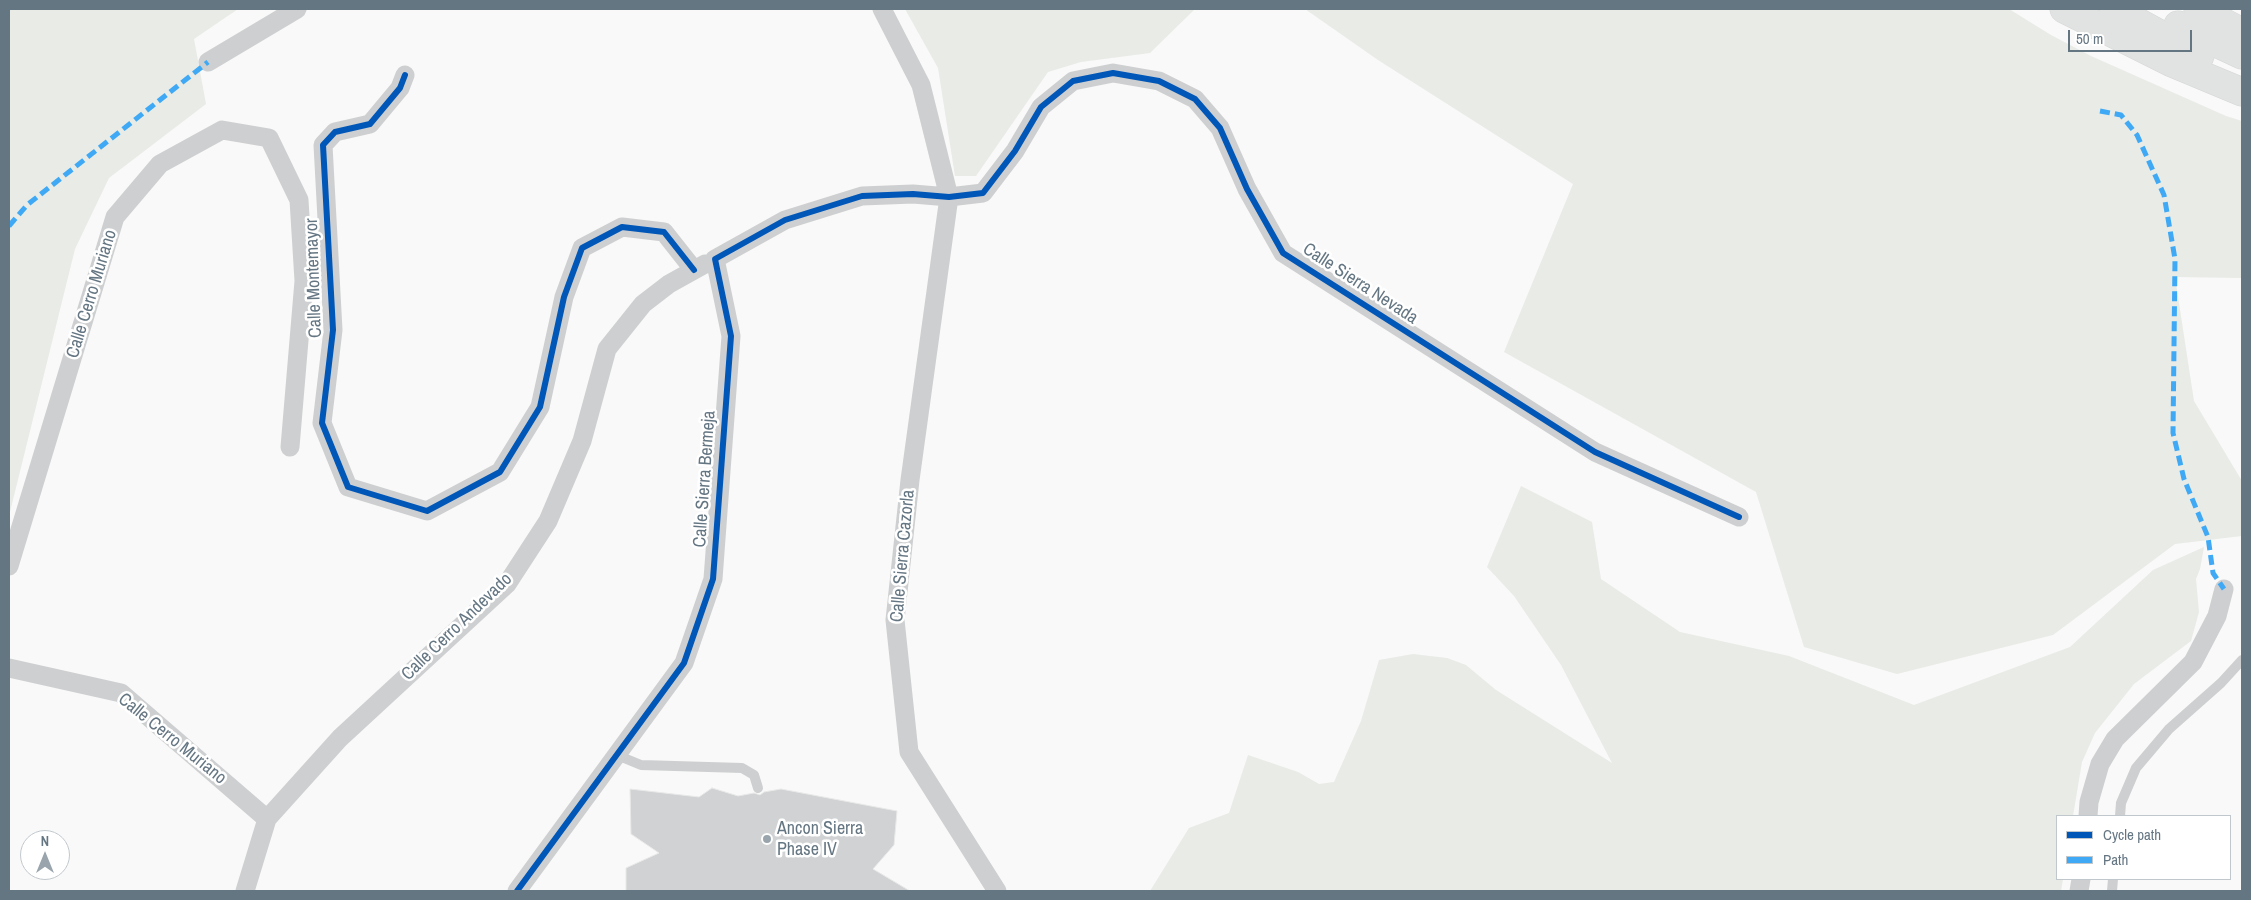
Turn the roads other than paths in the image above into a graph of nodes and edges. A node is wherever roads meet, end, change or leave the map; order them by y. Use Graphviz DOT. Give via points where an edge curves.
graph roads {
  1 [pos="297,9"];
  2 [pos="882,9"];
  3 [pos="2064,9"];
  4 [pos="2114,9"];
  5 [pos="2146,9"];
  6 [pos="2198,9"];
  7 [pos="2242,32"];
  8 [pos="2242,55"];
  9 [pos="208,62"];
  10 [pos="405,75"];
  11 [pos="2242,77"];
  12 [pos="2242,92"];
  13 [pos="950,197"];
  14 [pos="716,259"];
  15 [pos="694,270"];
  16 [pos="290,447"];
  17 [pos="1739,518"];
  18 [pos="9,566"];
  19 [pos="2224,588"];
  20 [pos="2242,660"];
  21 [pos="9,668"];
  22 [pos="617,753"];
  23 [pos="758,788"];
  24 [pos="2088,815"];
  25 [pos="2120,815"];
  26 [pos="267,819"];
  27 [pos="245,891"];
  28 [pos="517,891"];
  29 [pos="997,891"];
  1 -- 9 [label="street"];
  2 -- 13 [label="street" via="921,84"];
  3 -- 12 [label="highway" via="2170,62"];
  4 -- 11 [label="highway"];
  5 -- 8 [label="highway"];
  6 -- 7 [label="highway"];
  10 -- 15 [label="street, Calle Montemayor" via="400,88 370,124 335,132 323,145 333,330 322,423 348,487 427,511 500,472 540,407 564,297 582,248 622,227 664,232"];
  13 -- 14 [label="street" via="913,194 862,196 785,220"];
  13 -- 17 [label="street, Calle Sierra Nevada" via="983,193 1015,151 1041,107 1073,81 1113,73 1159,81 1195,98 1220,128 1247,189 1283,253 1595,452"];
  13 -- 29 [label="street, Calle Sierra Cazorla" via="910,480 895,620 909,752"];
  14 -- 15 [label="street, Calle Cerro Andevado"];
  14 -- 22 [label="street, Calle Sierra Bermeja" via="731,336 713,580 684,663"];
  15 -- 26 [label="street, Calle Cerro Andevado" via="643,304 607,349 582,441 548,521 507,584 340,738"];
  16 -- 18 [label="street, Calle Cerro Muriano" via="304,281 299,200 269,138 222,130 160,164 115,217"];
  19 -- 24 [label="street" via="2216,616 2193,662 2116,739 2100,764"];
  20 -- 25 [label="lane" via="2169,729 2136,768"];
  21 -- 26 [label="street, Calle Cerro Muriano" via="121,693"];
  22 -- 23 [label="lane" via="642,764 742,768 754,775"];
  22 -- 28 [label="street, Calle Sierra Bermeja"];
  26 -- 27 [label="street, Calle Cerro Andevado"];
}
